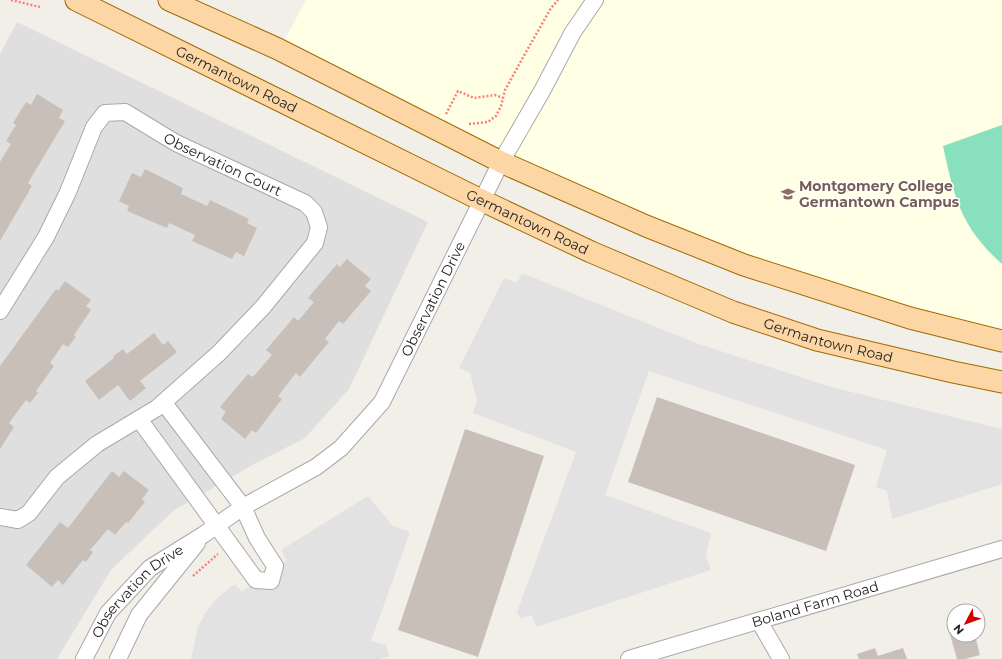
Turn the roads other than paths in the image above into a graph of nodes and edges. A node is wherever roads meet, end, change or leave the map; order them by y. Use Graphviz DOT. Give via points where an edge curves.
graph roads {
  1 [pos="76,0"];
  2 [pos="169,0"];
  3 [pos="595,0"];
  4 [pos="501,162"];
  5 [pos="481,200"];
  6 [pos="0,312"];
  7 [pos="1002,341"];
  8 [pos="1002,382"];
  9 [pos="164,402"];
  10 [pos="139,419"];
  11 [pos="243,507"];
  12 [pos="0,517"];
  13 [pos="216,525"];
  14 [pos="203,535"];
  15 [pos="1002,549"];
  16 [pos="759,620"];
  17 [pos="84,659"];
  18 [pos="118,659"];
  19 [pos="629,659"];
  20 [pos="781,659"];
  1 -- 5 [label="main road, Germantown Road"];
  2 -- 4 [label="main road" via="278,49"];
  3 -- 4 [label="street, Observation Drive" via="573,32"];
  4 -- 5 [label="street, Observation Drive"];
  4 -- 7 [label="main road" via="646,226 744,265 910,318"];
  5 -- 8 [label="main road, Germantown Road" via="591,252 733,312 817,340"];
  5 -- 11 [label="street, Observation Drive" via="382,402 341,448 316,467"];
  6 -- 9 [label="street, Observation Court" via="46,237 68,192 94,127 105,113 125,112 176,143 305,203 314,212 319,227 315,243 263,307 219,353"];
  9 -- 10 [label="street, Observation Court"];
  9 -- 11 [label="street"];
  10 -- 12 [label="street, Observation Court" via="98,444 57,476 29,513 18,520"];
  10 -- 13 [label="street"];
  11 -- 13 [label="street, Observation Drive"];
  11 -- 13 [label="street" via="257,538 274,566 271,581 256,580"];
  13 -- 14 [label="street, Observation Drive"];
  14 -- 17 [label="street, Observation Drive" via="150,568 108,613"];
  14 -- 18 [label="street, Observation Drive" via="139,616"];
  15 -- 16 [label="street, Boland Farm Road"];
  16 -- 19 [label="street, Boland Farm Road"];
  16 -- 20 [label="street"];
}
